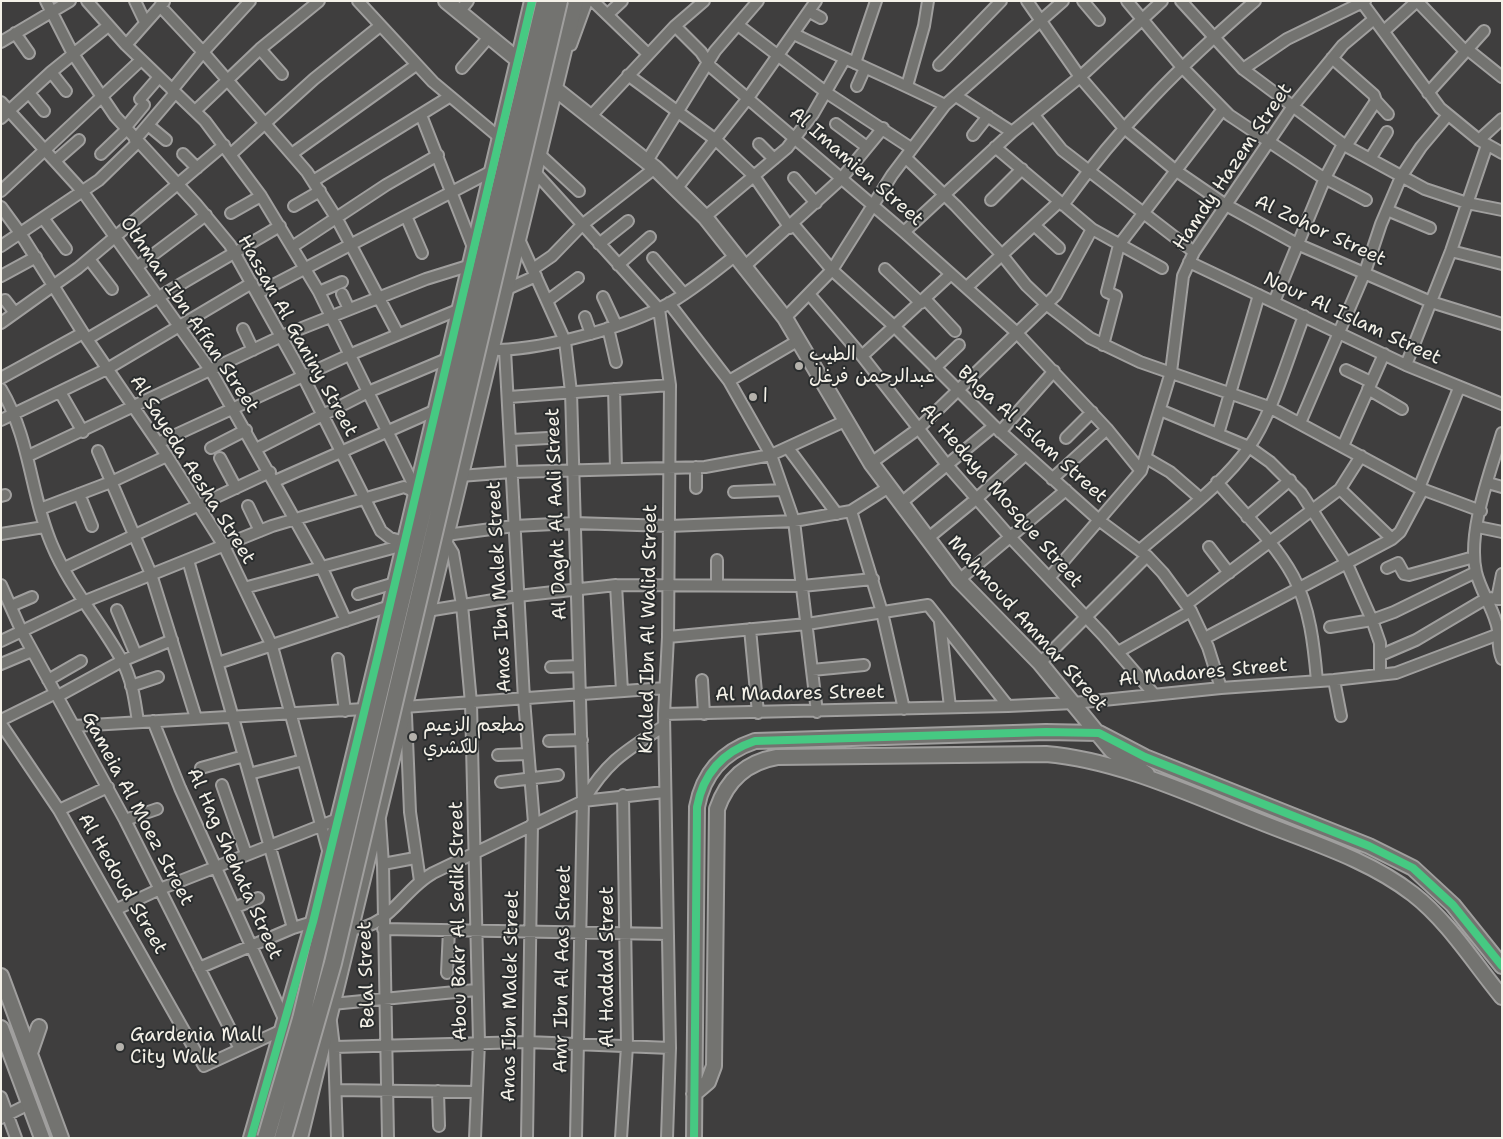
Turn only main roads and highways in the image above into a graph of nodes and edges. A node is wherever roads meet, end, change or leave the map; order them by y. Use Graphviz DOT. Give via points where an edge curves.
graph roads {
  1 [pos="545,1"];
  2 [pos="559,1"];
  3 [pos="266,1138"];
  4 [pos="283,1138"];
  1 -- 3 [label="main road, bridge" via="304,1009"];
  2 -- 4 [label="main road, bridge" via="335,953"];
}
